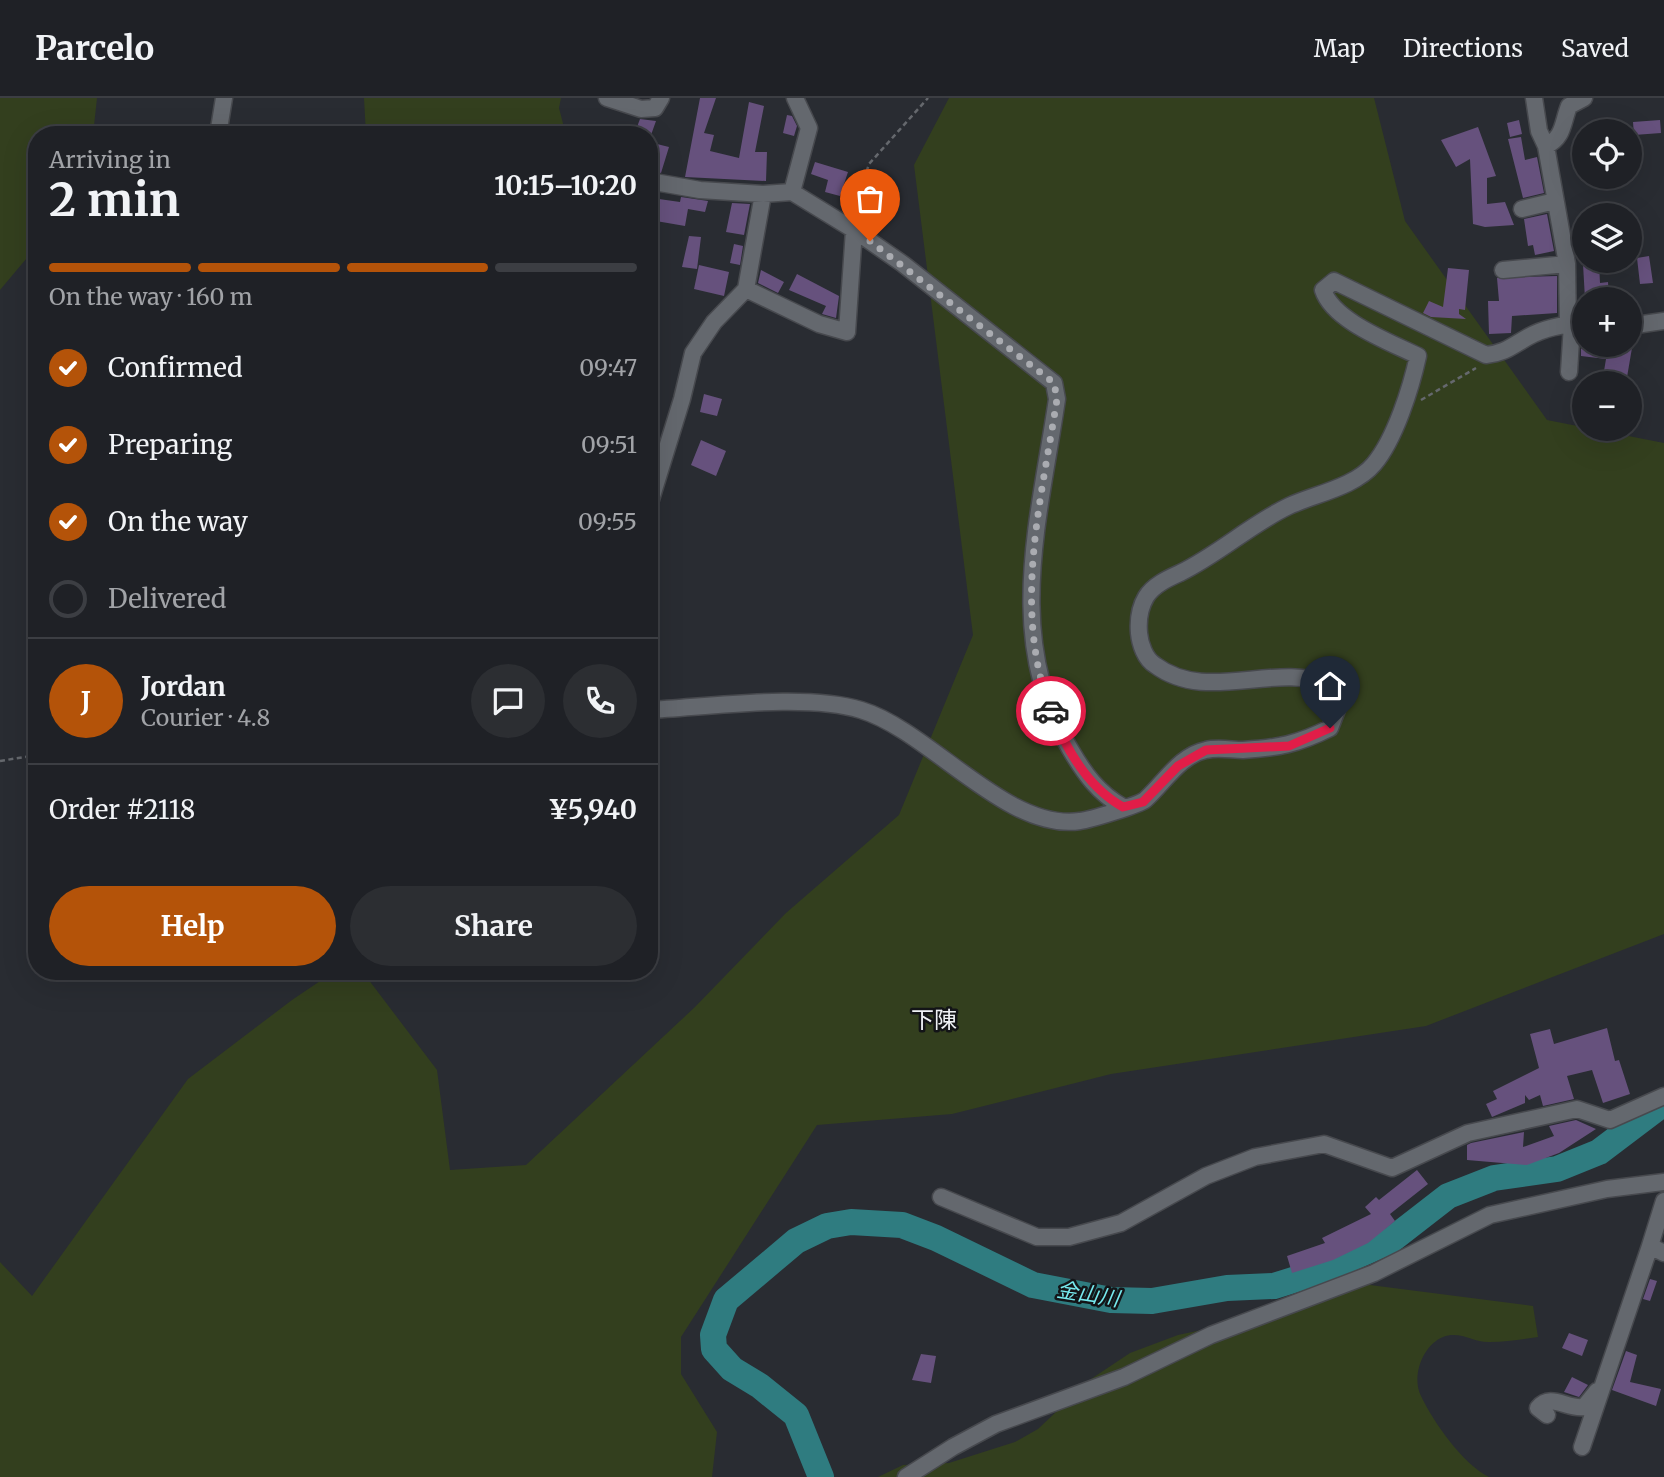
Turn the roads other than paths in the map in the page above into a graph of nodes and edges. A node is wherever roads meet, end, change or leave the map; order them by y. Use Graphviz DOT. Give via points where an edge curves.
graph roads {
  1 [pos="224,98"];
  2 [pos="607,98"];
  3 [pos="661,98"];
  4 [pos="794,98"];
  5 [pos="1534,98"];
  6 [pos="1584,98"];
  7 [pos="219,126"];
  8 [pos="1546,146"];
  9 [pos="658,183"];
  10 [pos="792,192"];
  11 [pos="763,194"];
  12 [pos="1555,201"];
  13 [pos="1522,209"];
  14 [pos="861,227"];
  15 [pos="1567,264"];
  16 [pos="1503,270"];
  17 [pos="746,289"];
  18 [pos="1572,302"];
  19 [pos="1664,321"];
  20 [pos="1642,324"];
  21 [pos="1572,325"];
  22 [pos="1572,348"];
  23 [pos="1569,372"];
  24 [pos="658,477"];
  25 [pos="658,710"];
  26 [pos="1123,807"];
  27 [pos="1664,1097"];
  28 [pos="1664,1182"];
  29 [pos="941,1197"];
  30 [pos="1664,1201"];
  31 [pos="1657,1250"];
  32 [pos="1603,1384"];
  33 [pos="1547,1415"];
  34 [pos="1582,1447"];
  35 [pos="906,1477"];
  1 -- 7 [label="street"];
  2 -- 3 [label="street" via="641,109 655,108"];
  4 -- 10 [label="street" via="809,128"];
  5 -- 8 [label="street"];
  6 -- 8 [label="street" via="1569,106 1562,133"];
  8 -- 12 [label="street"];
  9 -- 11 [label="street"];
  10 -- 11 [label="street"];
  10 -- 14 [label="street"];
  11 -- 17 [label="street"];
  12 -- 13 [label="street"];
  12 -- 15 [label="street"];
  14 -- 17 [label="street" via="847,332 819,324"];
  14 -- 26 [label="street" via="1054,383 1057,399 1032,544 1031,610 1043,691 1082,770 1105,797"];
  15 -- 16 [label="street"];
  15 -- 18 [label="street"];
  17 -- 24 [label="street" via="713,322 693,353"];
  19 -- 20 [label="street"];
  21 -- 26 [label="street" via="1529,337 1511,350 1486,355 1334,281 1323,290 1336,313 1418,356 1408,400 1374,464 1347,482 1286,508 1212,558 1163,581 1147,596 1138,621 1140,644 1153,665 1179,677 1206,683 1313,678 1330,685 1338,707 1330,728 1289,746 1206,750 1190,757 1143,802"];
  22 -- 23 [label="street"];
  25 -- 26 [label="street" via="832,703 897,725 976,783 1045,819 1080,821"];
  27 -- 29 [label="street" via="1610,1120 1577,1109 1468,1133 1392,1168 1324,1144 1255,1157 1206,1175 1121,1223 1069,1237 1037,1237"];
  28 -- 35 [label="street" via="1607,1189 1490,1215 1374,1273 1211,1335 1124,1377 996,1424"];
  30 -- 31 [label="street"];
  31 -- 32 [label="street"];
  32 -- 33 [label="street" via="1584,1407 1543,1402 1538,1408"];
  32 -- 34 [label="street"];
}
